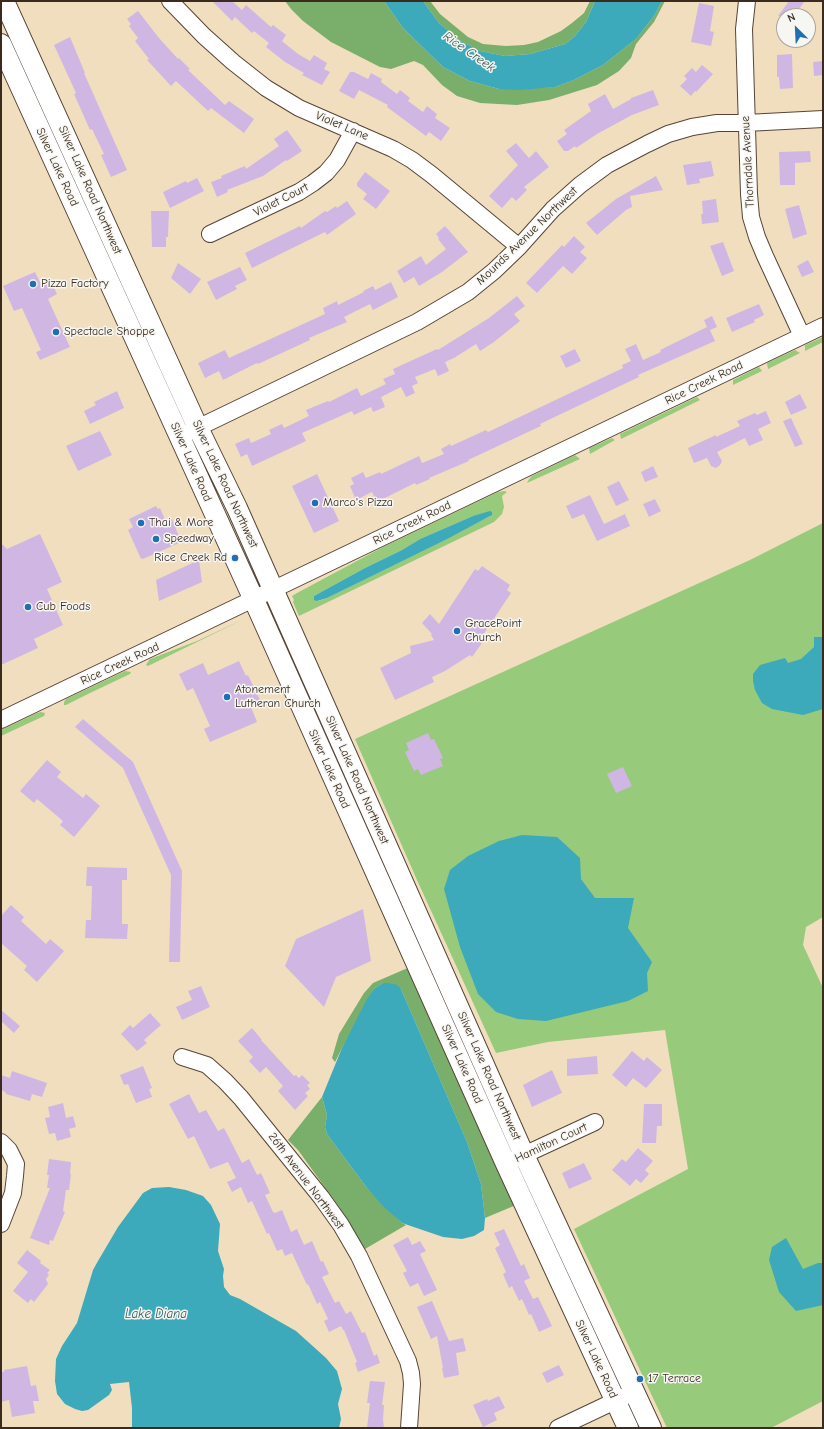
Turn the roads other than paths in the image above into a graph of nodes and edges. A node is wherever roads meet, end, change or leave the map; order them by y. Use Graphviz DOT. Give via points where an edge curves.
graph roads {
  1 [pos="4,1"];
  2 [pos="170,1"];
  3 [pos="748,1"];
  4 [pos="1,44"];
  5 [pos="823,119"];
  6 [pos="746,123"];
  7 [pos="353,131"];
  8 [pos="210,234"];
  9 [pos="519,246"];
  10 [pos="823,326"];
  11 [pos="802,336"];
  12 [pos="198,428"];
  13 [pos="179,436"];
  14 [pos="274,590"];
  15 [pos="254,600"];
  16 [pos="1,720"];
  17 [pos="182,1058"];
  18 [pos="595,1122"];
  19 [pos="1,1142"];
  20 [pos="524,1155"];
  21 [pos="506,1164"];
  22 [pos="1,1224"];
  23 [pos="634,1392"];
  24 [pos="615,1401"];
  25 [pos="409,1428"];
  26 [pos="558,1428"];
  27 [pos="628,1428"];
  28 [pos="651,1428"];
  1 -- 12 [label="main road, Silver Lake Road Northwest"];
  2 -- 7 [label="street, Violet Lane" via="232,62 266,88 299,108"];
  3 -- 6 [label="street, Thorndale Avenue" via="744,29"];
  4 -- 13 [label="main road, Silver Lake Road"];
  5 -- 6 [label="street, Mounds Avenue Northwest"];
  6 -- 9 [label="street, Mounds Avenue Northwest" via="717,123 692,127 647,144 580,185 553,209"];
  6 -- 11 [label="street, Thorndale Avenue" via="751,217 765,256"];
  7 -- 8 [label="street, Violet Court" via="337,160 313,183"];
  7 -- 9 [label="street, Violet Lane" via="412,160"];
  9 -- 12 [label="street, Mounds Avenue Northwest" via="468,292 417,322"];
  10 -- 11 [label="street, Rice Creek Road"];
  11 -- 14 [label="street, Rice Creek Road"];
  12 -- 13 [label="street, Mounds Avenue Northwest"];
  12 -- 14 [label="main road, Silver Lake Road Northwest"];
  13 -- 15 [label="main road, Silver Lake Road"];
  14 -- 15 [label="street, Rice Creek Road"];
  14 -- 20 [label="main road, Silver Lake Road Northwest"];
  15 -- 16 [label="street, Rice Creek Road"];
  15 -- 21 [label="main road, Silver Lake Road"];
  17 -- 25 [label="street, 26th Avenue Northwest" via="206,1065 225,1081 341,1225 359,1256 408,1361 412,1384"];
  18 -- 20 [label="street, Hamilton Court"];
  19 -- 22 [label="street" via="9,1150 16,1164 16,1176"];
  20 -- 21 [label="street, Hamilton Court"];
  20 -- 23 [label="main road, Silver Lake Road Northwest"];
  21 -- 24 [label="main road, Silver Lake Road"];
  23 -- 24 [label="street"];
  23 -- 28 [label="main road, Silver Lake Road Northwest"];
  24 -- 26 [label="street"];
  24 -- 27 [label="main road, Silver Lake Road"];
}
